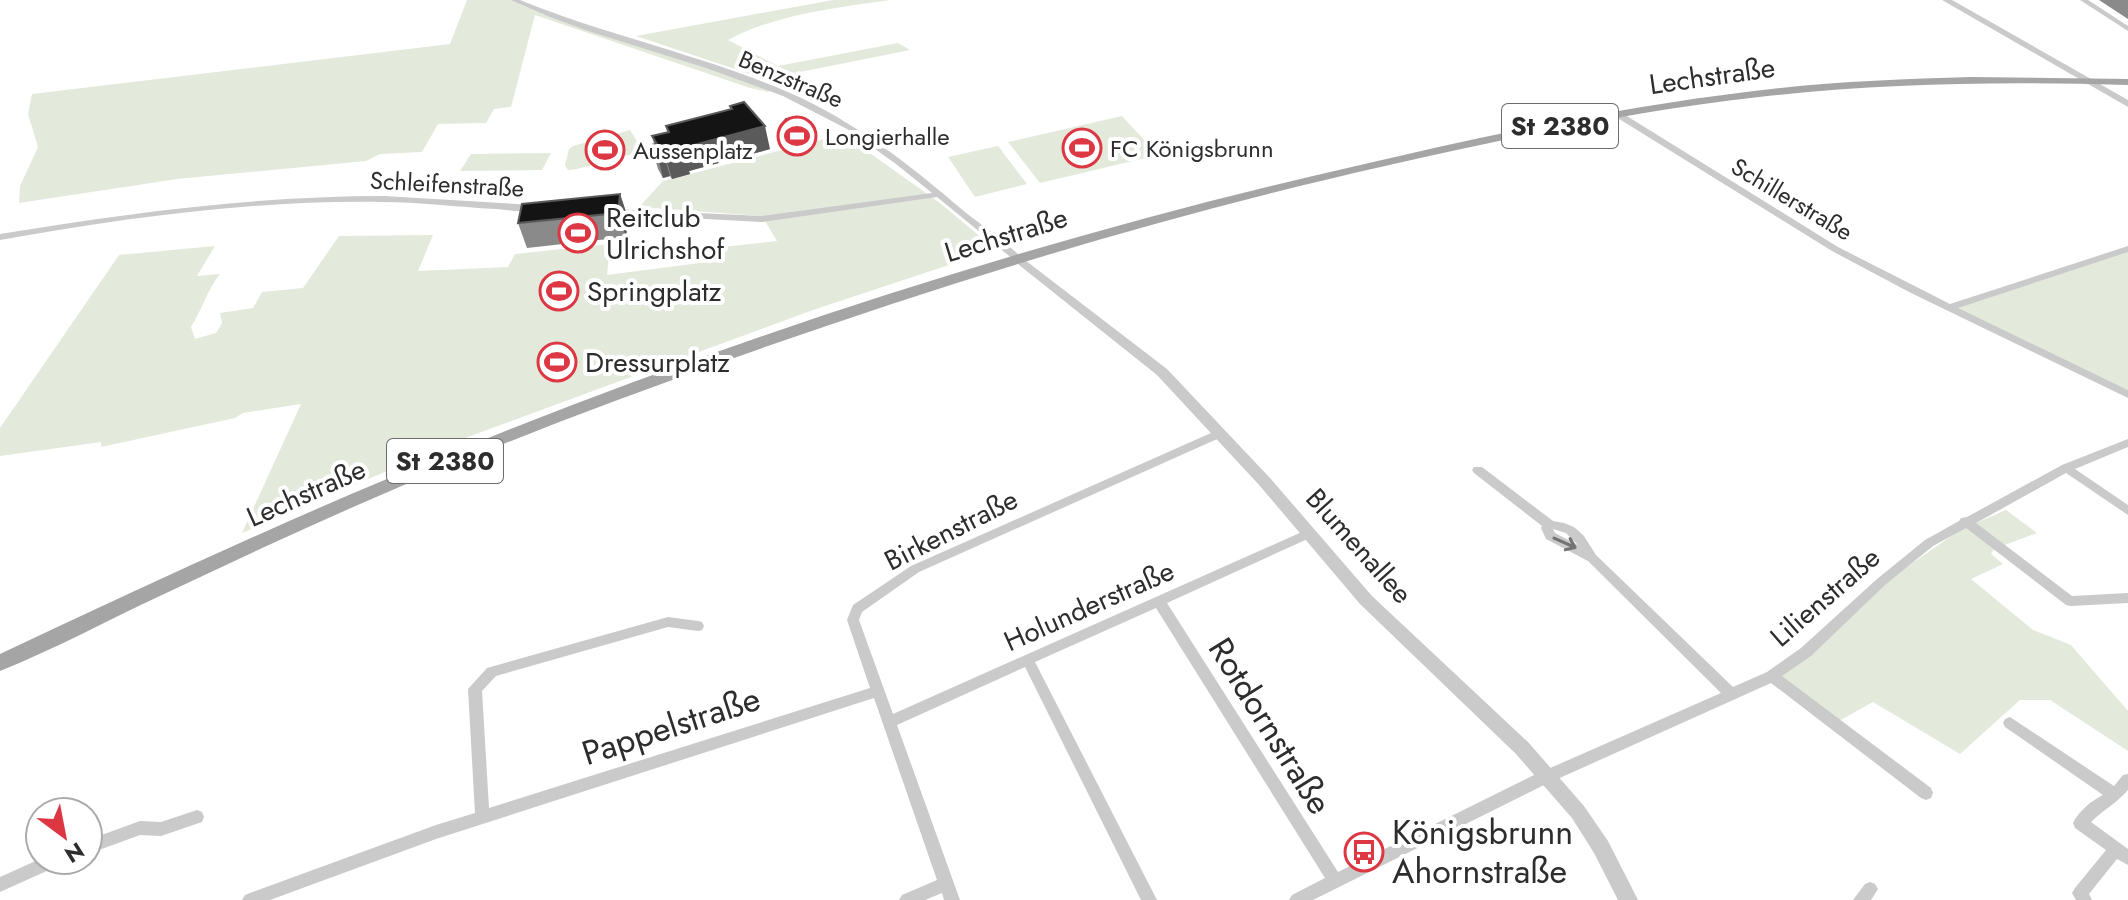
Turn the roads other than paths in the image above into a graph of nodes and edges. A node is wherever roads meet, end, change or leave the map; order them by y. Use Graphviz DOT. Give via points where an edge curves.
graph roads {
  1 [pos="514,0"];
  2 [pos="1946,0"];
  3 [pos="2083,0"];
  4 [pos="2128,29"];
  5 [pos="2086,81"];
  6 [pos="2128,82"];
  7 [pos="2128,104"];
  8 [pos="1619,115"];
  9 [pos="940,194"];
  10 [pos="547,208"];
  11 [pos="608,211"];
  12 [pos="0,237"];
  13 [pos="2128,249"];
  14 [pos="1017,258"];
  15 [pos="1949,308"];
  16 [pos="2128,394"];
  17 [pos="1220,433"];
  18 [pos="2128,443"];
  19 [pos="2066,468"];
  20 [pos="1478,470"];
  21 [pos="2128,511"];
  22 [pos="1965,521"];
  23 [pos="1308,534"];
  24 [pos="2128,598"];
  25 [pos="1159,601"];
  26 [pos="698,626"];
  27 [pos="1028,661"];
  28 [pos="0,663"];
  29 [pos="1772,676"];
  30 [pos="878,691"];
  31 [pos="1731,694"];
  32 [pos="889,722"];
  33 [pos="2010,723"];
  34 [pos="1549,775"];
  35 [pos="2128,780"];
  36 [pos="1926,793"];
  37 [pos="2115,795"];
  38 [pos="197,817"];
  39 [pos="482,817"];
  40 [pos="104,841"];
  41 [pos="2122,854"];
  42 [pos="24,874"];
  43 [pos="1335,881"];
  44 [pos="946,884"];
  45 [pos="0,885"];
  46 [pos="250,900"];
  47 [pos="907,900"];
  48 [pos="952,900"];
  49 [pos="1149,900"];
  50 [pos="1297,900"];
  51 [pos="1628,900"];
  52 [pos="2084,900"];
  1 -- 9 [label="street, Benzstraße" via="752,81 820,111 877,145"];
  2 -- 5 [label="street"];
  3 -- 4 [label="street"];
  5 -- 6 [label="main road, St 2380"];
  5 -- 7 [label="street"];
  5 -- 8 [label="main road, Lechstraße / St 2380" via="1964,80 1812,88"];
  8 -- 14 [label="main road, Lechstraße / St 2380" via="1320,177"];
  8 -- 15 [label="street, Schillerstraße" via="1835,249"];
  9 -- 11 [label="street" via="762,219"];
  9 -- 14 [label="street, Benzstraße"];
  10 -- 12 [label="street, Schleifenstraße" via="361,199 109,219"];
  13 -- 15 [label="street"];
  14 -- 17 [label="street, Blumenallee" via="1162,372"];
  14 -- 28 [label="main road, Lechstraße / St 2380" via="532,426 320,514"];
  15 -- 16 [label="street, Schillerstraße"];
  17 -- 23 [label="street, Blumenallee"];
  17 -- 30 [label="street, Birkenstraße" via="926,563 857,609 853,620"];
  18 -- 19 [label="street, Lilienstraße"];
  19 -- 21 [label="street"];
  19 -- 22 [label="street, Lilienstraße"];
  20 -- 31 [label="street" via="1550,525 1570,529 1592,558"];
  22 -- 24 [label="street" via="2070,601"];
  22 -- 29 [label="street, Lilienstraße" via="1929,543"];
  23 -- 25 [label="street, Holunderstraße"];
  23 -- 34 [label="street, Blumenallee" via="1366,600"];
  25 -- 27 [label="street, Holunderstraße"];
  25 -- 43 [label="street, Rotdornstraße"];
  26 -- 39 [label="street" via="668,622 492,672 475,689"];
  27 -- 32 [label="street, Holunderstraße"];
  27 -- 49 [label="street"];
  29 -- 31 [label="street, Lilienstraße"];
  29 -- 36 [label="street"];
  30 -- 32 [label="street, Birkenstraße"];
  30 -- 39 [label="street, Pappelstraße"];
  31 -- 34 [label="street, Lilienstraße"];
  32 -- 44 [label="street, Birkenstraße"];
  33 -- 37 [label="street"];
  34 -- 43 [label="street, Lilienstraße"];
  34 -- 51 [label="street, Blumenallee" via="1601,847"];
  35 -- 37 [label="street"];
  37 -- 41 [label="street" via="2080,823"];
  38 -- 40 [label="street"];
  39 -- 46 [label="street, Pappelstraße"];
  41 -- 52 [label="street" via="2080,893"];
  42 -- 45 [label="street"];
  43 -- 50 [label="street, Lilienstraße"];
  44 -- 47 [label="street"];
  44 -- 48 [label="street, Birkenstraße"];
}
